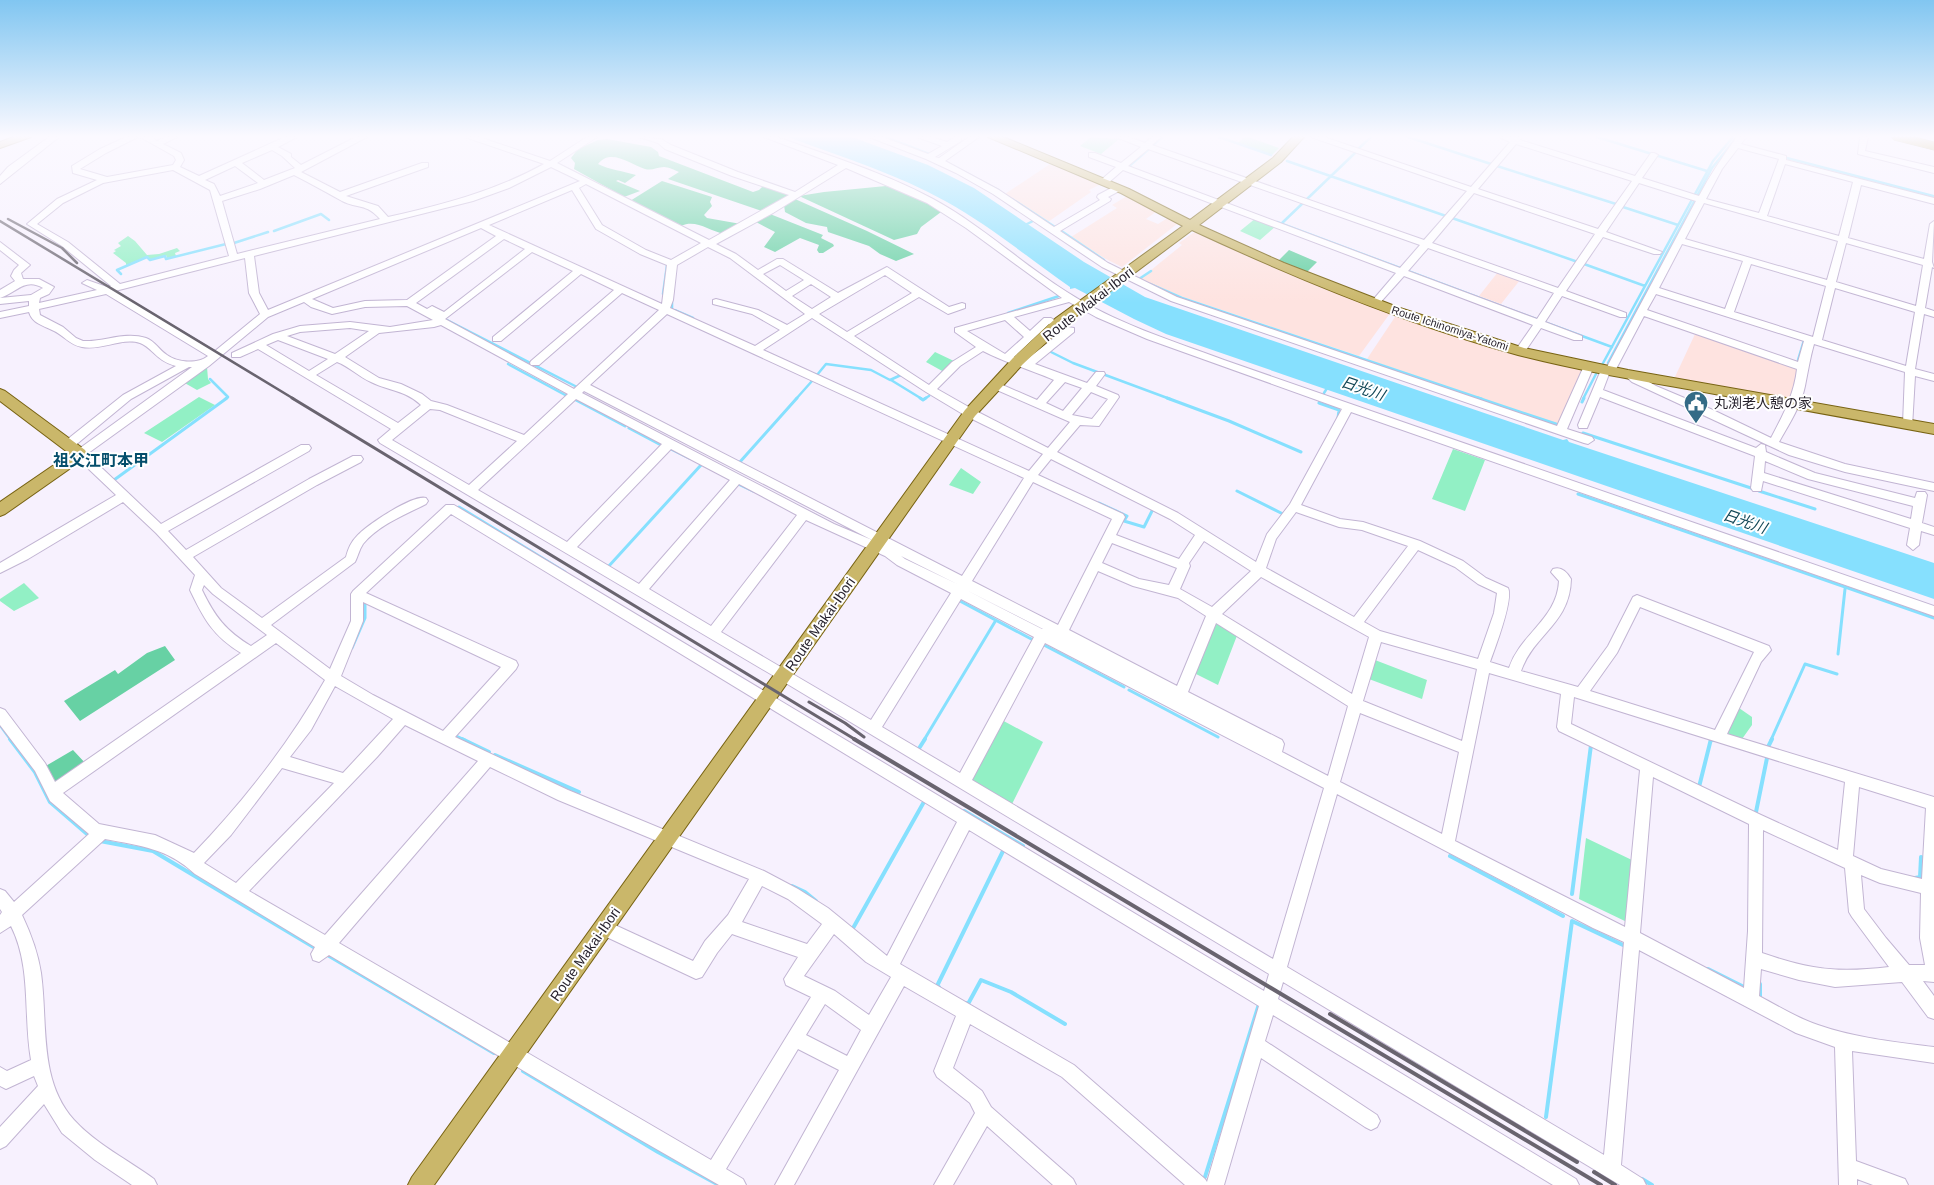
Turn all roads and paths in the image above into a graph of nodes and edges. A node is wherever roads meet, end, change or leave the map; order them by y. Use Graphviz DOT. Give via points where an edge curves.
graph roads {
  1 [pos="79,192"];
  2 [pos="213,192"];
  3 [pos="240,192"];
  4 [pos="335,192"];
  5 [pos="348,192"];
  6 [pos="489,192"];
  7 [pos="562,192"];
  8 [pos="577,192"];
  9 [pos="608,192"];
  10 [pos="790,192"];
  11 [pos="800,192"];
  12 [pos="911,192"];
  13 [pos="996,192"];
  14 [pos="1110,192"];
  15 [pos="1126,192"];
  16 [pos="1191,192"];
  17 [pos="1235,192"];
  18 [pos="1282,192"];
  19 [pos="1470,192"];
  20 [pos="1479,192"];
  21 [pos="1628,192"];
  22 [pos="1677,192"];
  23 [pos="1700,192"];
  24 [pos="1771,192"];
  25 [pos="1855,192"];
  26 [pos="1906,192"];
  27 [pos="1909,192"];
  28 [pos="340,195"];
  29 [pos="796,195"];
  30 [pos="1696,198"];
  31 [pos="1934,199"];
  32 [pos="216,200"];
  33 [pos="1220,203"];
  34 [pos="1762,217"];
  35 [pos="385,219"];
  36 [pos="1934,224"];
  37 [pos="1190,225"];
  38 [pos="483,226"];
  39 [pos="1054,231"];
  40 [pos="1600,233"];
  41 [pos="502,235"];
  42 [pos="1843,239"];
  43 [pos="1680,240"];
  44 [pos="709,243"];
  45 [pos="1426,244"];
  46 [pos="0,245"];
  47 [pos="532,248"];
  48 [pos="1657,252"];
  49 [pos="249,254"];
  50 [pos="234,259"];
  51 [pos="1748,260"];
  52 [pos="672,264"];
  53 [pos="1931,264"];
  54 [pos="580,270"];
  55 [pos="1402,272"];
  56 [pos="759,274"];
  57 [pos="1125,275"];
  58 [pos="811,280"];
  59 [pos="20,282"];
  60 [pos="87,283"];
  61 [pos="1831,284"];
  62 [pos="119,288"];
  63 [pos="621,288"];
  64 [pos="1654,290"];
  65 [pos="108,291"];
  66 [pos="1560,292"];
  67 [pos="920,293"];
  68 [pos="0,295"];
  69 [pos="786,295"];
  70 [pos="35,297"];
  71 [pos="838,297"];
  72 [pos="1071,298"];
  73 [pos="305,299"];
  74 [pos="0,301"];
  75 [pos="716,302"];
  76 [pos="1375,303"];
  77 [pos="1084,304"];
  78 [pos="962,306"];
  79 [pos="406,307"];
  80 [pos="32,308"];
  81 [pos="665,309"];
  82 [pos="1920,310"];
  83 [pos="1642,312"];
  84 [pos="812,313"];
  85 [pos="1729,314"];
  86 [pos="1934,314"];
  87 [pos="0,315"];
  88 [pos="265,315"];
  89 [pos="1623,315"];
  90 [pos="1008,316"];
  91 [pos="440,321"];
  92 [pos="1051,321"];
  93 [pos="1539,323"];
  94 [pos="1065,328"];
  95 [pos="399,329"];
  96 [pos="787,329"];
  97 [pos="377,330"];
  98 [pos="241,335"];
  99 [pos="1028,335"];
  100 [pos="276,336"];
  101 [pos="847,336"];
  102 [pos="1578,338"];
  103 [pos="497,339"];
  104 [pos="1813,340"];
  105 [pos="259,344"];
  106 [pos="983,348"];
  107 [pos="1520,351"];
  108 [pos="756,352"];
  109 [pos="236,355"];
  110 [pos="218,359"];
  111 [pos="337,359"];
  112 [pos="1017,362"];
  113 [pos="535,363"];
  114 [pos="187,364"];
  115 [pos="204,364"];
  116 [pos="1589,366"];
  117 [pos="1802,367"];
  118 [pos="1608,370"];
  119 [pos="1910,370"];
  120 [pos="1100,374"];
  121 [pos="1628,374"];
  122 [pos="309,375"];
  123 [pos="1059,378"];
  124 [pos="1934,378"];
  125 [pos="994,385"];
  126 [pos="1089,387"];
  127 [pos="579,390"];
  128 [pos="930,390"];
  129 [pos="1597,392"];
  130 [pos="0,394"];
  131 [pos="1039,404"];
  132 [pos="1794,404"];
  133 [pos="428,405"];
  134 [pos="1349,406"];
  135 [pos="970,413"];
  136 [pos="1072,418"];
  137 [pos="1908,424"];
  138 [pos="1583,425"];
  139 [pos="397,428"];
  140 [pos="1934,429"];
  141 [pos="1561,430"];
  142 [pos="525,440"];
  143 [pos="951,440"];
  144 [pos="1588,440"];
  145 [pos="1768,442"];
  146 [pos="670,443"];
  147 [pos="305,448"];
  148 [pos="74,450"];
  149 [pos="1050,452"];
  150 [pos="1761,455"];
  151 [pos="357,459"];
  152 [pos="1759,475"];
  153 [pos="1030,477"];
  154 [pos="738,478"];
  155 [pos="1928,486"];
  156 [pos="1757,488"];
  157 [pos="470,491"];
  158 [pos="124,496"];
  159 [pos="422,501"];
  160 [pos="1919,503"];
  161 [pos="1294,506"];
  162 [pos="0,510"];
  163 [pos="805,513"];
  164 [pos="1916,525"];
  165 [pos="160,530"];
  166 [pos="1934,531"];
  167 [pos="1202,534"];
  168 [pos="1109,537"];
  169 [pos="877,543"];
  170 [pos="1416,544"];
  171 [pos="1913,545"];
  172 [pos="568,549"];
  173 [pos="184,557"];
  174 [pos="1095,565"];
  175 [pos="1181,565"];
  176 [pos="0,568"];
  177 [pos="1259,570"];
  178 [pos="1557,572"];
  179 [pos="201,575"];
  180 [pos="961,587"];
  181 [pos="640,591"];
  182 [pos="1173,591"];
  183 [pos="357,594"];
  184 [pos="1934,611"];
  185 [pos="1213,614"];
  186 [pos="1356,624"];
  187 [pos="261,625"];
  188 [pos="1052,632"];
  189 [pos="712,634"];
  190 [pos="1376,635"];
  191 [pos="276,636"];
  192 [pos="252,653"];
  193 [pos="1483,666"];
  194 [pos="784,675"];
  195 [pos="1513,675"];
  196 [pos="333,678"];
  197 [pos="1574,692"];
  198 [pos="766,700"];
  199 [pos="1179,700"];
  200 [pos="1356,704"];
  201 [pos="0,714"];
  202 [pos="403,717"];
  203 [pos="873,729"];
  204 [pos="1719,736"];
  205 [pos="444,739"];
  206 [pos="1467,749"];
  207 [pos="488,760"];
  208 [pos="281,761"];
  209 [pos="1647,768"];
  210 [pos="1852,779"];
  211 [pos="346,780"];
  212 [pos="963,782"];
  213 [pos="1332,785"];
  214 [pos="53,792"];
  215 [pos="1934,804"];
  216 [pos="967,819"];
  217 [pos="1756,820"];
  218 [pos="102,832"];
  219 [pos="669,837"];
  220 [pos="1447,845"];
  221 [pos="192,862"];
  222 [pos="1848,862"];
  223 [pos="1932,870"];
  224 [pos="759,876"];
  225 [pos="1929,888"];
  226 [pos="238,892"];
  227 [pos="0,896"];
  228 [pos="13,913"];
  229 [pos="833,922"];
  230 [pos="0,925"];
  231 [pos="729,925"];
  232 [pos="604,928"];
  233 [pos="1633,938"];
  234 [pos="324,949"];
  235 [pos="810,953"];
  236 [pos="1754,958"];
  237 [pos="1934,967"];
  238 [pos="1278,970"];
  239 [pos="896,971"];
  240 [pos="1903,972"];
  241 [pos="1934,974"];
  242 [pos="822,993"];
  243 [pos="1751,999"];
  244 [pos="1268,1003"];
  245 [pos="1934,1011"];
  246 [pos="966,1012"];
  247 [pos="872,1026"];
  248 [pos="795,1038"];
  249 [pos="1843,1041"];
  250 [pos="1256,1045"];
  251 [pos="514,1055"];
  252 [pos="1934,1055"];
  253 [pos="39,1065"];
  254 [pos="850,1067"];
  255 [pos="0,1076"];
  256 [pos="46,1089"];
  257 [pos="985,1113"];
  258 [pos="1371,1121"];
  259 [pos="0,1140"];
  260 [pos="1612,1170"];
  261 [pos="714,1172"];
  262 [pos="1847,1176"];
  263 [pos="148,1185"];
  264 [pos="420,1185"];
  265 [pos="736,1185"];
  266 [pos="784,1185"];
  267 [pos="943,1185"];
  268 [pos="1067,1185"];
  269 [pos="1199,1185"];
  270 [pos="1215,1185"];
  271 [pos="1570,1185"];
  272 [pos="1638,1185"];
  273 [pos="1899,1185"];
  1 -- 62 [label="street" via="60,201 31,224 66,244"];
  2 -- 32 [label="street"];
  3 -- 32 [label="street"];
  4 -- 28 [label="street"];
  5 -- 28 [label="street"];
  6 -- 35 [label="street"];
  7 -- 38 [label="street"];
  8 -- 52 [label="street" via="599,227"];
  9 -- 44 [label="street"];
  10 -- 29 [label="street"];
  11 -- 29 [label="street"];
  12 -- 72 [label="street" via="962,221"];
  13 -- 39 [label="street"];
  14 -- 39 [label="street" via="1101,197 1107,199"];
  15 -- 37 [label="main road, Route Ichinomiya-Yatomi"];
  16 -- 33 [label="street"];
  17 -- 33 [label="main road, Route Makai-Ibori"];
  18 -- 45 [label="street"];
  19 -- 45 [label="street"];
  20 -- 40 [label="street"];
  21 -- 40 [label="street"];
  22 -- 30 [label="street"];
  23 -- 30 [label="street"];
  24 -- 34 [label="street"];
  25 -- 42 [label="street"];
  26 -- 31 [label="street"];
  27 -- 31 [label="street"];
  28 -- 35 [label="street" via="375,208"];
  29 -- 44 [label="street"];
  30 -- 34 [label="street"];
  30 -- 43 [label="street"];
  32 -- 50 [label="street"];
  33 -- 37 [label="main road, Route Makai-Ibori"];
  33 -- 55 [label="street"];
  34 -- 42 [label="street"];
  35 -- 49 [label="street"];
  36 -- 53 [label="street"];
  37 -- 57 [label="main road, Route Makai-Ibori"];
  37 -- 76 [label="main road, Route Ichinomiya-Yatomi" via="1251,254"];
  38 -- 41 [label="street"];
  38 -- 73 [label="street"];
  39 -- 57 [label="street"];
  40 -- 48 [label="street"];
  40 -- 66 [label="street"];
  41 -- 47 [label="street"];
  41 -- 79 [label="street"];
  42 -- 53 [label="street"];
  42 -- 61 [label="street"];
  43 -- 51 [label="street"];
  43 -- 64 [label="street"];
  44 -- 52 [label="street"];
  44 -- 56 [label="street" via="740,259"];
  45 -- 55 [label="street"];
  45 -- 66 [label="street"];
  46 -- 59 [label="street" via="25,265 17,272"];
  47 -- 54 [label="street"];
  47 -- 79 [label="street" via="444,316"];
  49 -- 50 [label="street"];
  49 -- 88 [label="street" via="254,293"];
  50 -- 62 [label="street"];
  51 -- 61 [label="street"];
  51 -- 85 [label="street"];
  52 -- 81 [label="street"];
  53 -- 82 [label="street"];
  54 -- 63 [label="street"];
  54 -- 103 [label="street"];
  55 -- 76 [label="street"];
  55 -- 93 [label="street"];
  56 -- 58 [label="street" via="780,261"];
  56 -- 69 [label="street"];
  57 -- 77 [label="main road, Route Makai-Ibori"];
  57 -- 141 [label="street" via="1174,299"];
  58 -- 69 [label="street"];
  58 -- 71 [label="street"];
  59 -- 68 [label="street"];
  59 -- 70 [label="street" via="34,280 49,286"];
  60 -- 65 [label="street"];
  61 -- 82 [label="street"];
  61 -- 104 [label="street"];
  62 -- 65 [label="street"];
  63 -- 81 [label="street"];
  63 -- 113 [label="street"];
  64 -- 83 [label="street"];
  64 -- 85 [label="street"];
  65 -- 80 [label="street"];
  65 -- 110 [label="street"];
  66 -- 89 [label="street"];
  66 -- 93 [label="street"];
  67 -- 71 [label="street" via="886,271"];
  67 -- 78 [label="street" via="948,311"];
  67 -- 101 [label="street"];
  69 -- 84 [label="street"];
  70 -- 74 [label="street"];
  70 -- 80 [label="street"];
  71 -- 84 [label="street"];
  72 -- 77 [label="street"];
  72 -- 90 [label="street"];
  73 -- 79 [label="street" via="332,310 365,304"];
  73 -- 88 [label="street"];
  75 -- 96 [label="street" via="755,312"];
  76 -- 107 [label="main road, Route Ichinomiya-Yatomi"];
  77 -- 112 [label="main road, Route Makai-Ibori"];
  77 -- 134 [label="street" via="1110,320 1154,337"];
  79 -- 91 [label="street"];
  79 -- 95 [label="street"];
  80 -- 87 [label="street"];
  80 -- 114 [label="street" via="34,317 39,321 62,330 76,342 89,344 136,339 145,341 163,358"];
  81 -- 108 [label="street"];
  81 -- 127 [label="street"];
  82 -- 86 [label="street"];
  82 -- 119 [label="street"];
  83 -- 117 [label="street"];
  83 -- 118 [label="street"];
  84 -- 96 [label="street"];
  84 -- 101 [label="street"];
  85 -- 104 [label="street"];
  88 -- 98 [label="street"];
  90 -- 99 [label="street"];
  90 -- 106 [label="street" via="959,330"];
  91 -- 95 [label="street"];
  91 -- 127 [label="street"];
  92 -- 99 [label="street"];
  93 -- 102 [label="street"];
  93 -- 107 [label="street"];
  94 -- 112 [label="street" via="1070,330"];
  95 -- 97 [label="street"];
  96 -- 108 [label="street"];
  97 -- 100 [label="street" via="350,325 300,329"];
  97 -- 111 [label="street"];
  98 -- 105 [label="street"];
  98 -- 110 [label="street"];
  99 -- 112 [label="street"];
  100 -- 105 [label="street"];
  100 -- 111 [label="street"];
  101 -- 128 [label="street"];
  104 -- 117 [label="street"];
  104 -- 119 [label="street"];
  105 -- 109 [label="street"];
  105 -- 122 [label="street"];
  106 -- 112 [label="street"];
  106 -- 128 [label="street" via="956,364"];
  107 -- 116 [label="main road, Route Ichinomiya-Yatomi"];
  108 -- 143 [label="street"];
  110 -- 115 [label="street"];
  111 -- 122 [label="street"];
  111 -- 133 [label="street" via="375,380 418,396"];
  112 -- 123 [label="street"];
  112 -- 125 [label="main road, Route Makai-Ibori"];
  114 -- 115 [label="street"];
  114 -- 148 [label="street" via="127,397"];
  115 -- 148 [label="street"];
  116 -- 118 [label="main road, Route Ichinomiya-Yatomi"];
  116 -- 141 [label="street"];
  117 -- 132 [label="street"];
  118 -- 121 [label="main road, Route Ichinomiya-Yatomi"];
  118 -- 129 [label="street"];
  119 -- 124 [label="street"];
  119 -- 137 [label="street"];
  120 -- 126 [label="street"];
  121 -- 132 [label="main road, Route Ichinomiya-Yatomi"];
  121 -- 145 [label="street"];
  122 -- 139 [label="street"];
  123 -- 126 [label="street"];
  123 -- 131 [label="street"];
  125 -- 131 [label="street"];
  125 -- 135 [label="main road, Route Makai-Ibori"];
  126 -- 136 [label="street"];
  126 -- 136 [label="street" via="1114,396 1111,403 1095,423"];
  127 -- 142 [label="street"];
  127 -- 146 [label="street"];
  127 -- 169 [label="street"];
  128 -- 135 [label="street"];
  129 -- 138 [label="street"];
  129 -- 150 [label="street"];
  130 -- 148 [label="main road"];
  131 -- 136 [label="street"];
  132 -- 137 [label="main road, Route Ichinomiya-Yatomi"];
  132 -- 145 [label="street"];
  133 -- 139 [label="street"];
  133 -- 142 [label="street" via="435,404"];
  134 -- 161 [label="street"];
  134 -- 184 [label="street"];
  135 -- 143 [label="main road, Route Makai-Ibori"];
  135 -- 149 [label="street"];
  136 -- 149 [label="street"];
  137 -- 140 [label="main road, Route Ichinomiya-Yatomi"];
  139 -- 157 [label="street" via="384,440"];
  141 -- 144 [label="street"];
  142 -- 157 [label="street"];
  143 -- 153 [label="street"];
  143 -- 169 [label="main road, Route Makai-Ibori"];
  145 -- 150 [label="street"];
  145 -- 155 [label="street" via="1828,464"];
  146 -- 154 [label="street"];
  146 -- 172 [label="street"];
  147 -- 165 [label="street"];
  148 -- 158 [label="street"];
  148 -- 162 [label="main road"];
  149 -- 153 [label="street"];
  149 -- 167 [label="street" via="1174,516"];
  150 -- 152 [label="street"];
  150 -- 160 [label="street" via="1812,476"];
  151 -- 173 [label="street"];
  152 -- 156 [label="street"];
  152 -- 164 [label="street"];
  153 -- 168 [label="street" via="1119,517"];
  153 -- 180 [label="street"];
  154 -- 163 [label="street"];
  154 -- 181 [label="street"];
  155 -- 160 [label="street"];
  157 -- 172 [label="street"];
  158 -- 165 [label="street"];
  158 -- 176 [label="street"];
  159 -- 187 [label="street" via="358,540 351,559"];
  160 -- 164 [label="street"];
  161 -- 170 [label="street" via="1339,523 1363,526"];
  161 -- 177 [label="street" via="1271,537"];
  163 -- 169 [label="street"];
  163 -- 189 [label="street"];
  164 -- 166 [label="street"];
  164 -- 171 [label="street"];
  165 -- 173 [label="street"];
  167 -- 175 [label="street"];
  167 -- 177 [label="street"];
  168 -- 174 [label="street"];
  168 -- 175 [label="street"];
  169 -- 180 [label="street" via="901,562"];
  169 -- 194 [label="main road, Route Makai-Ibori"];
  170 -- 186 [label="street"];
  170 -- 193 [label="street" via="1459,564 1482,581 1504,591"];
  172 -- 181 [label="street"];
  173 -- 179 [label="street"];
  174 -- 182 [label="street" via="1137,583"];
  174 -- 188 [label="street"];
  175 -- 182 [label="street" via="1184,566"];
  177 -- 185 [label="street"];
  177 -- 186 [label="street"];
  178 -- 195 [label="street" via="1565,579 1562,606 1528,644"];
  179 -- 187 [label="street"];
  179 -- 192 [label="street" via="196,590 206,613 228,639"];
  180 -- 188 [label="street"];
  180 -- 203 [label="street"];
  181 -- 189 [label="street"];
  182 -- 185 [label="street"];
  183 -- 196 [label="street" via="357,621"];
  183 -- 198 [label="street" via="450,508"];
  183 -- 205 [label="street" via="511,665"];
  185 -- 199 [label="street"];
  185 -- 200 [label="street"];
  186 -- 190 [label="street"];
  187 -- 191 [label="street"];
  188 -- 199 [label="street"];
  188 -- 199 [label="street"];
  188 -- 212 [label="street" via="1038,641"];
  189 -- 194 [label="street"];
  190 -- 193 [label="street"];
  190 -- 200 [label="street"];
  191 -- 192 [label="street"];
  191 -- 196 [label="street"];
  192 -- 214 [label="street"];
  193 -- 195 [label="street"];
  193 -- 206 [label="street"];
  194 -- 198 [label="main road, Route Makai-Ibori"];
  194 -- 203 [label="street"];
  195 -- 197 [label="street"];
  196 -- 202 [label="street"];
  196 -- 208 [label="street" via="306,726"];
  197 -- 204 [label="street"];
  197 -- 204 [label="street" via="1592,680 1627,625 1638,600 1764,650 1756,659"];
  197 -- 209 [label="street" via="1564,727"];
  198 -- 216 [label="street"];
  198 -- 219 [label="main road, Route Makai-Ibori"];
  199 -- 213 [label="street"];
  200 -- 206 [label="street"];
  200 -- 213 [label="street"];
  201 -- 214 [label="street" via="40,767"];
  202 -- 205 [label="street"];
  202 -- 211 [label="street"];
  203 -- 212 [label="street"];
  204 -- 210 [label="street"];
  205 -- 207 [label="street"];
  206 -- 220 [label="street"];
  207 -- 219 [label="street" via="563,795"];
  207 -- 234 [label="street"];
  208 -- 211 [label="street"];
  208 -- 221 [label="street" via="226,830"];
  209 -- 217 [label="street"];
  209 -- 233 [label="street"];
  210 -- 215 [label="street"];
  210 -- 222 [label="street"];
  211 -- 226 [label="street"];
  212 -- 238 [label="street"];
  213 -- 220 [label="street"];
  213 -- 238 [label="street"];
  214 -- 218 [label="street" via="94,830"];
  215 -- 223 [label="street"];
  216 -- 239 [label="street"];
  216 -- 244 [label="street"];
  217 -- 222 [label="street"];
  217 -- 236 [label="street"];
  218 -- 221 [label="street" via="155,842"];
  218 -- 228 [label="street"];
  219 -- 224 [label="street"];
  219 -- 232 [label="main road, Route Makai-Ibori"];
  220 -- 233 [label="street"];
  221 -- 226 [label="street"];
  222 -- 225 [label="street" via="1880,876"];
  222 -- 240 [label="street" via="1857,912"];
  223 -- 225 [label="street"];
  224 -- 229 [label="street" via="793,894"];
  224 -- 231 [label="street"];
  225 -- 237 [label="street" via="1928,927"];
  226 -- 234 [label="street"];
  227 -- 228 [label="street"];
  228 -- 230 [label="street"];
  228 -- 253 [label="street" via="28,950 35,991"];
  229 -- 235 [label="street"];
  229 -- 239 [label="street" via="872,956"];
  231 -- 232 [label="street" via="696,971"];
  231 -- 235 [label="street"];
  232 -- 251 [label="main road, Route Makai-Ibori"];
  233 -- 243 [label="street"];
  233 -- 260 [label="street"];
  234 -- 251 [label="street"];
  235 -- 242 [label="street" via="792,979"];
  236 -- 240 [label="street" via="1844,979"];
  236 -- 243 [label="street"];
  238 -- 244 [label="street"];
  238 -- 260 [label="street"];
  239 -- 246 [label="street"];
  239 -- 247 [label="street"];
  240 -- 241 [label="street"];
  240 -- 245 [label="street"];
  242 -- 247 [label="street"];
  242 -- 248 [label="street"];
  243 -- 249 [label="street" via="1802,1027"];
  244 -- 250 [label="street"];
  244 -- 271 [label="street"];
  246 -- 257 [label="street" via="944,1071 976,1097"];
  246 -- 269 [label="street" via="1068,1071"];
  247 -- 254 [label="street"];
  248 -- 254 [label="street"];
  248 -- 261 [label="street"];
  249 -- 252 [label="street"];
  249 -- 262 [label="street"];
  250 -- 258 [label="street"];
  250 -- 270 [label="street"];
  251 -- 261 [label="street"];
  251 -- 264 [label="main road, Route Makai-Ibori"];
  253 -- 255 [label="street" via="17,1077 6,1080"];
  253 -- 256 [label="street"];
  254 -- 266 [label="street"];
  256 -- 259 [label="street"];
  256 -- 263 [label="street" via="62,1118 80,1138"];
  257 -- 267 [label="street"];
  257 -- 268 [label="street"];
  260 -- 272 [label="street"];
  261 -- 265 [label="street"];
  262 -- 273 [label="street"];
}
